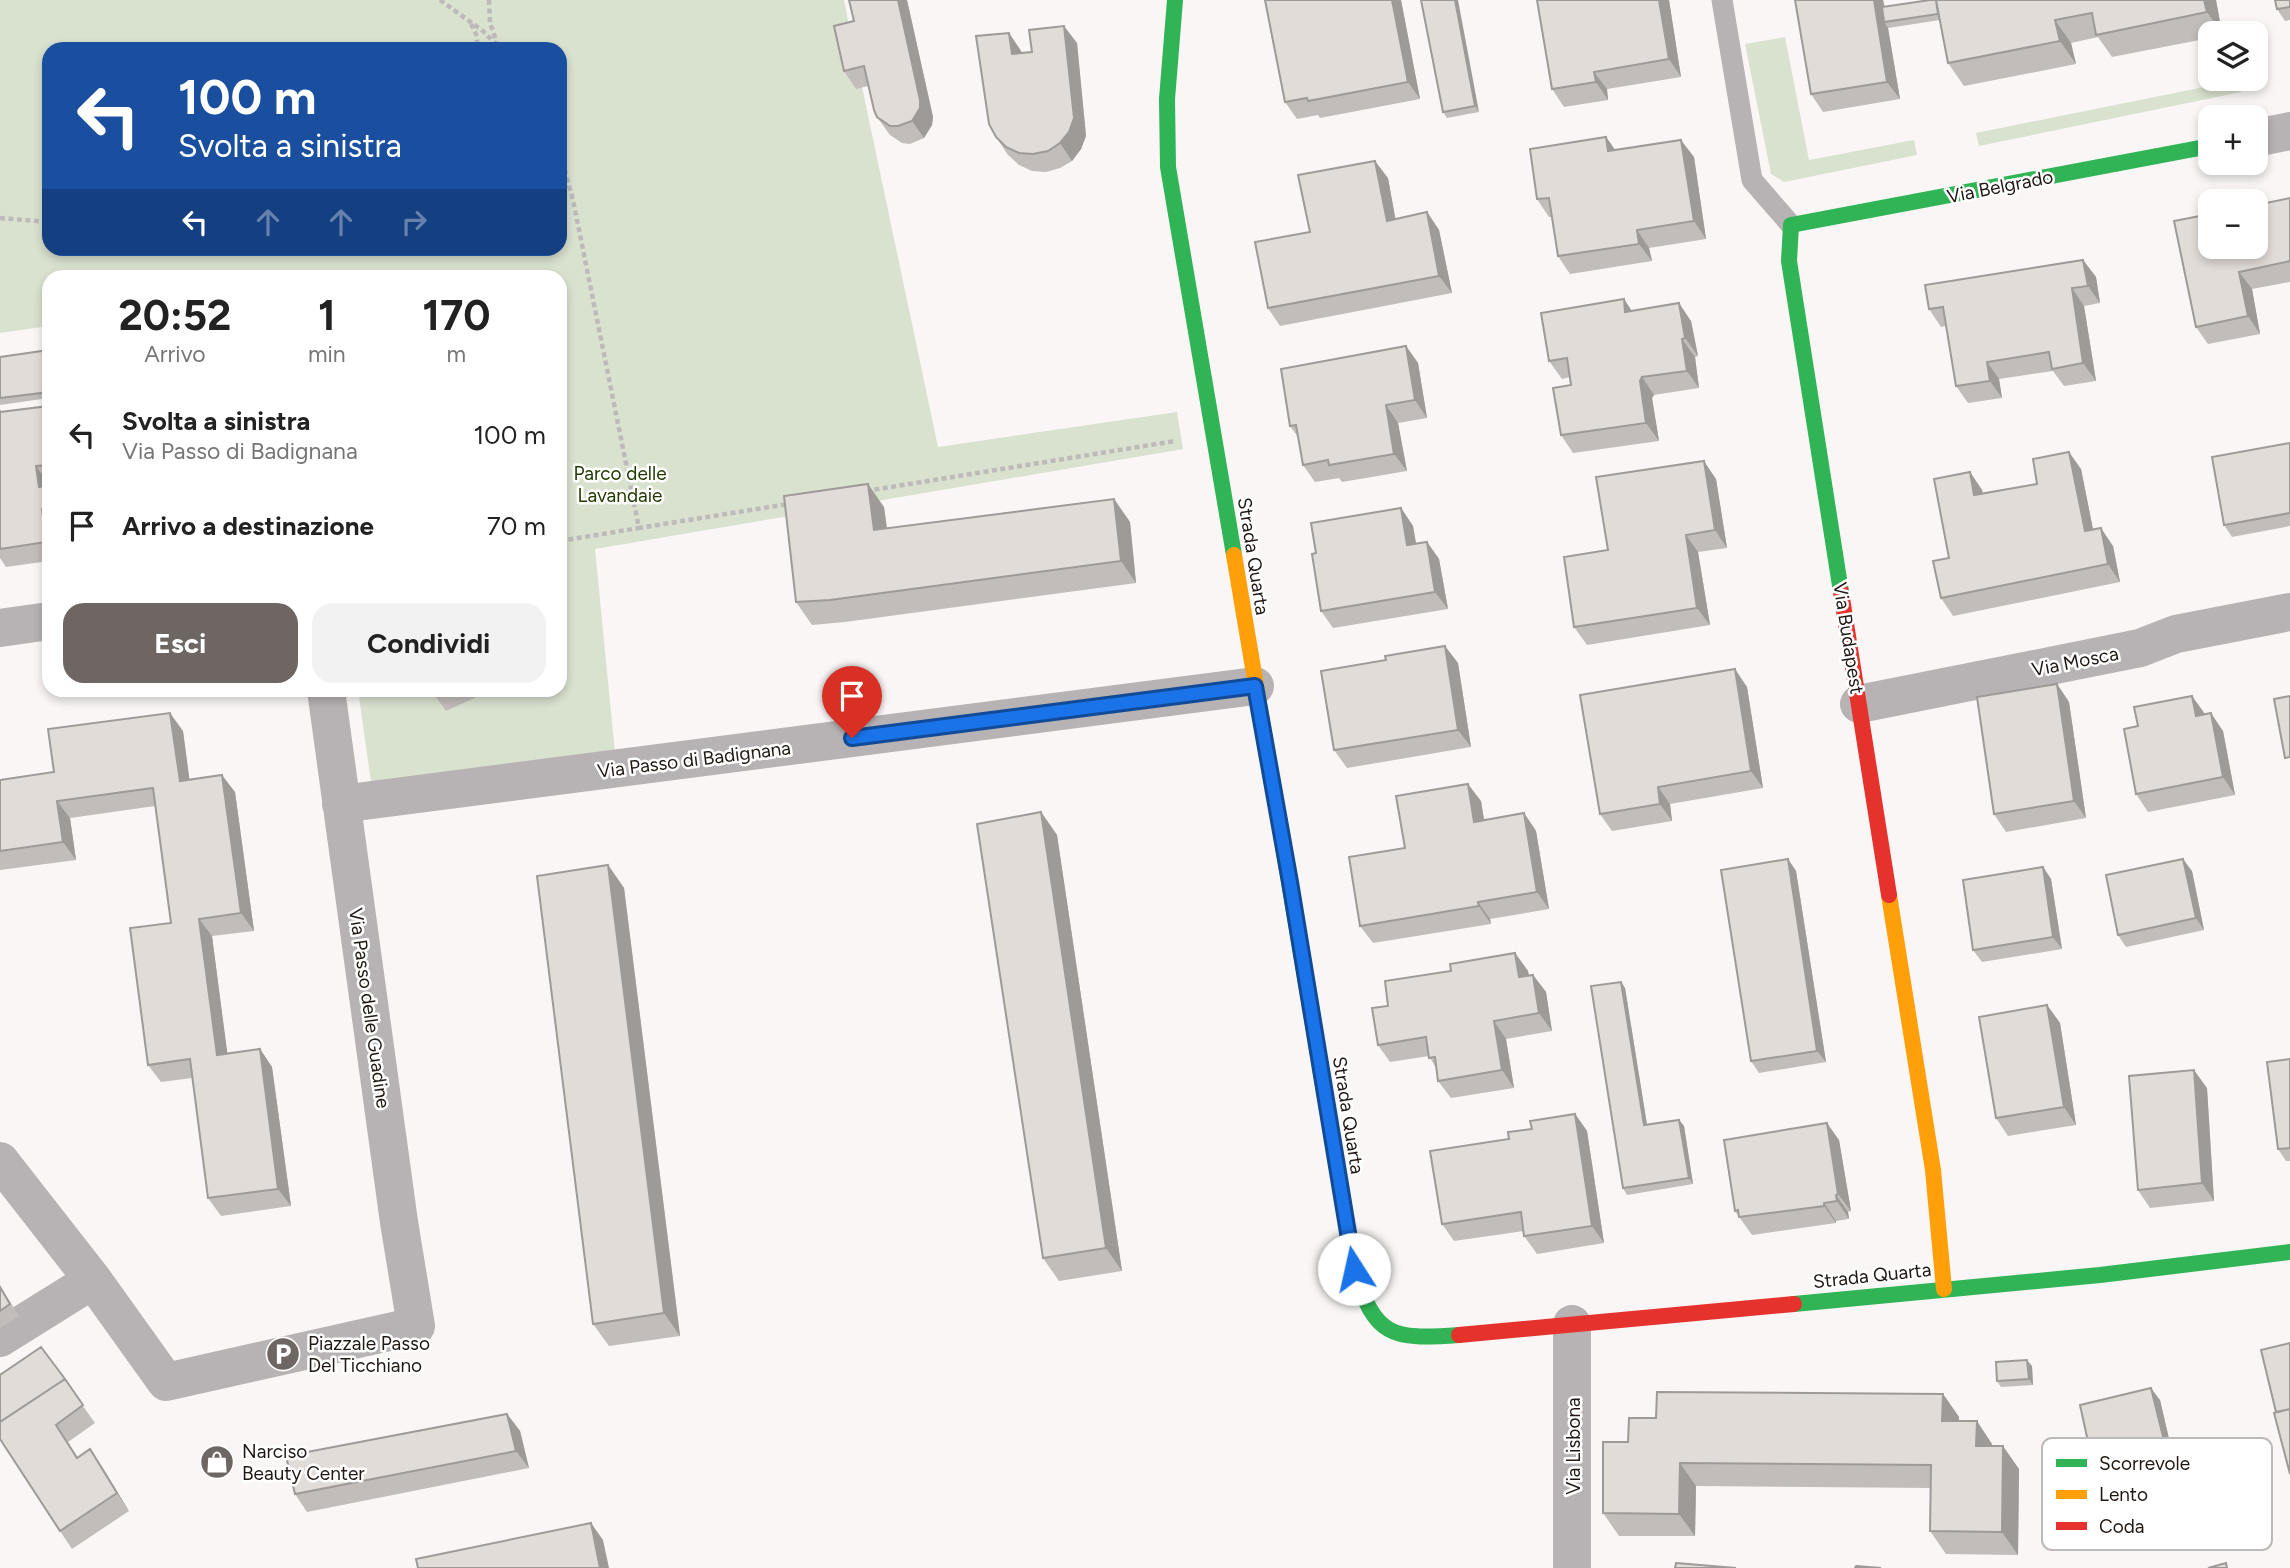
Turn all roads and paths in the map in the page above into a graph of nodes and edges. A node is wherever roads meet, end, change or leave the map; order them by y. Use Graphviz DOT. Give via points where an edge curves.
graph roads {
  1 [pos="440,0"];
  2 [pos="489,0"];
  3 [pos="1175,0"];
  4 [pos="1723,0"];
  5 [pos="463,16"];
  6 [pos="477,42"];
  7 [pos="493,42"];
  8 [pos="498,42"];
  9 [pos="2290,131"];
  10 [pos="2268,136"];
  11 [pos="2198,148"];
  12 [pos="567,178"];
  13 [pos="0,218"];
  14 [pos="42,221"];
  15 [pos="1791,225"];
  16 [pos="1214,435"];
  17 [pos="858,492"];
  18 [pos="789,503"];
  19 [pos="639,528"];
  20 [pos="567,540"];
  21 [pos="2290,612"];
  22 [pos="42,622"];
  23 [pos="0,628"];
  24 [pos="1255,686"];
  25 [pos="327,697"];
  26 [pos="1859,704"];
  27 [pos="341,804"];
  28 [pos="0,1161"];
  29 [pos="2290,1252"];
  30 [pos="93,1280"];
  31 [pos="1944,1289"];
  32 [pos="1572,1324"];
  33 [pos="0,1338"];
  34 [pos="1572,1568"];
  1 -- 5 [label="path"];
  2 -- 8 [label="path" via="490,23"];
  3 -- 16 [label="street, Strada Quarta" via="1167,99 1168,167"];
  4 -- 15 [label="lane" via="1752,180"];
  5 -- 6 [label="path"];
  5 -- 7 [label="path"];
  9 -- 10 [label="street"];
  11 -- 15 [label="street, Via Belgrado"];
  12 -- 19 [label="path"];
  13 -- 14 [label="path"];
  15 -- 26 [label="street, Via Budapest" via="1789,261"];
  16 -- 17 [label="path"];
  16 -- 24 [label="street, Strada Quarta"];
  18 -- 19 [label="path"];
  19 -- 20 [label="path"];
  21 -- 26 [label="street, Via Mosca" via="2176,634 2140,648"];
  22 -- 23 [label="street"];
  24 -- 27 [label="street, Via Passo di Badignana"];
  24 -- 32 [label="street, Strada Quarta" via="1354,1269 1367,1310 1392,1332 1421,1336"];
  25 -- 27 [label="street, Via Passo delle Guadine"];
  26 -- 31 [label="street, Via Budapest" via="1933,1170"];
  27 -- 30 [label="street, Via Passo delle Guadine" via="416,1326 166,1382"];
  28 -- 30 [label="street"];
  29 -- 31 [label="street, Strada Quarta"];
  30 -- 33 [label="street"];
  31 -- 32 [label="street, Strada Quarta"];
  32 -- 34 [label="street, Via Lisbona"];
}
